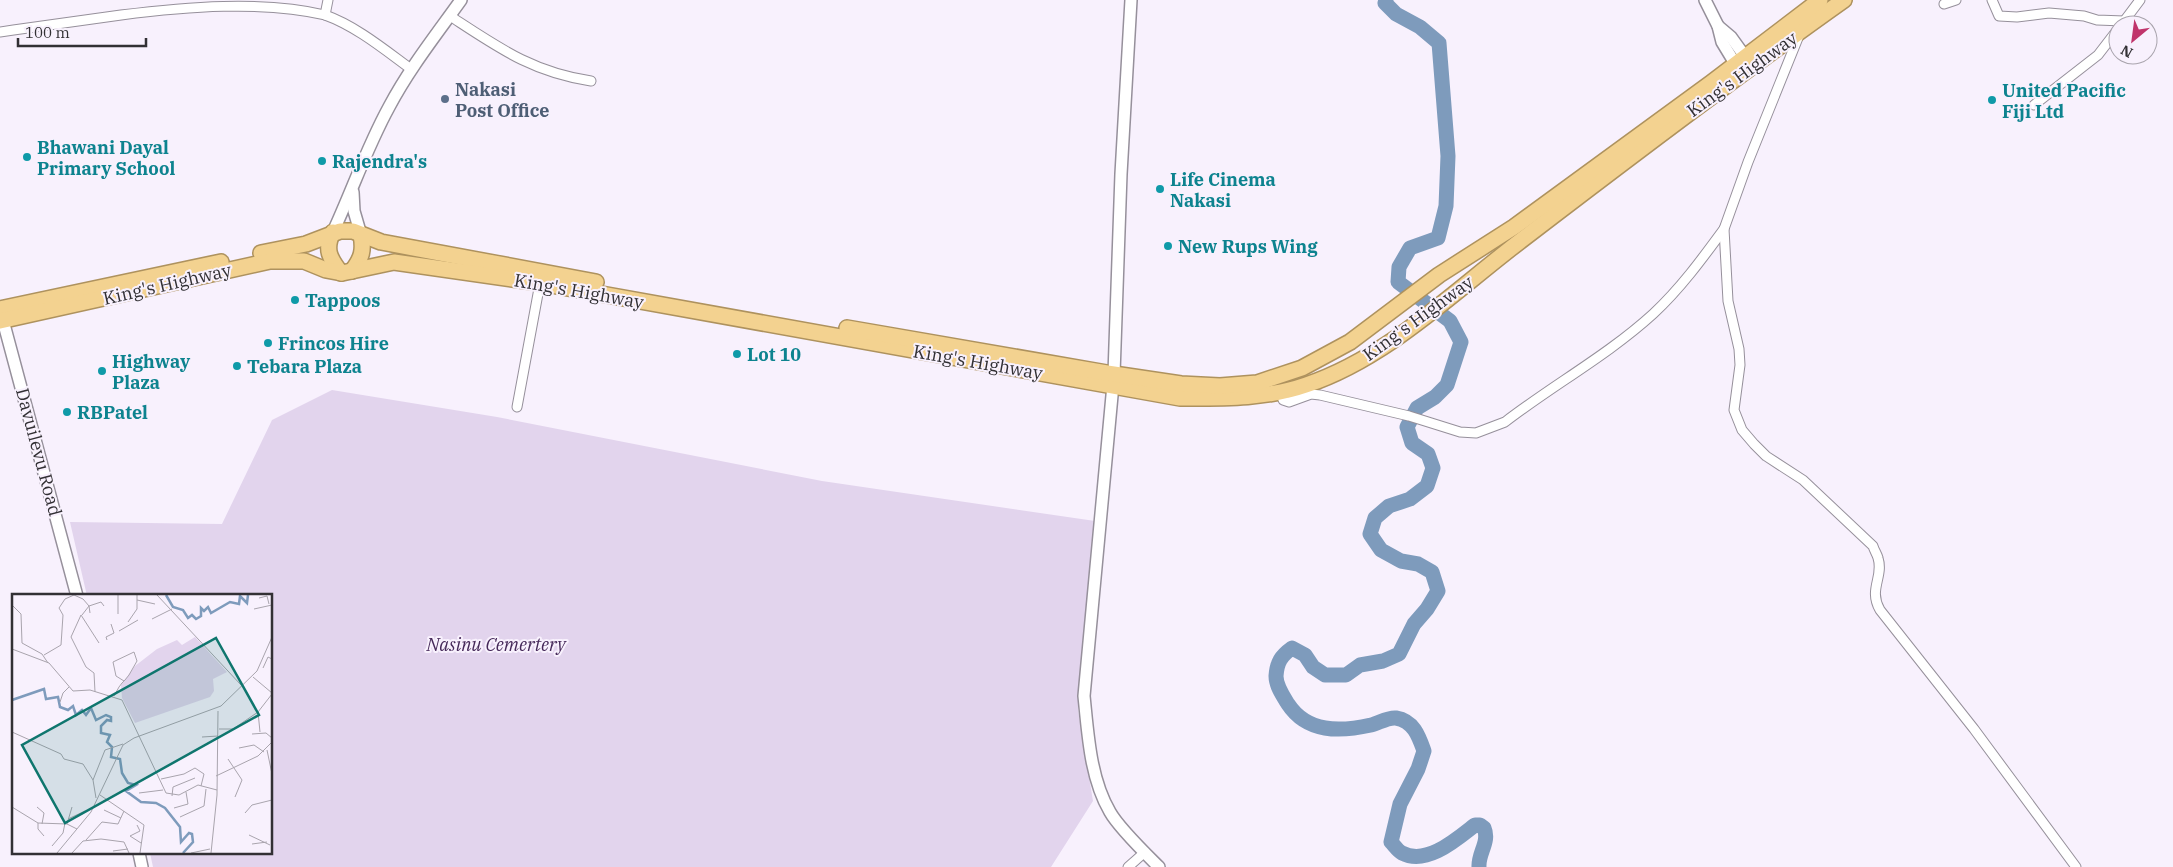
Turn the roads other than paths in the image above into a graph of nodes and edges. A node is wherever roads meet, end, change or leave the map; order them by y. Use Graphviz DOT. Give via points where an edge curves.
graph roads {
  1 [pos="328,0"];
  2 [pos="461,0"];
  3 [pos="1131,0"];
  4 [pos="1705,0"];
  5 [pos="1820,0"];
  6 [pos="1844,0"];
  7 [pos="1956,0"];
  8 [pos="1992,0"];
  9 [pos="2140,0"];
  10 [pos="1944,4"];
  11 [pos="325,15"];
  12 [pos="2128,15"];
  13 [pos="450,16"];
  14 [pos="2108,21"];
  15 [pos="1800,31"];
  16 [pos="0,32"];
  17 [pos="2108,42"];
  18 [pos="1744,65"];
  19 [pos="412,69"];
  20 [pos="591,81"];
  21 [pos="2034,105"];
  22 [pos="353,190"];
  23 [pos="1724,230"];
  24 [pos="333,232"];
  25 [pos="361,235"];
  26 [pos="346,272"];
  27 [pos="540,283"];
  28 [pos="1,315"];
  29 [pos="1113,380"];
  30 [pos="1281,392"];
  31 [pos="516,407"];
  32 [pos="76,594"];
  33 [pos="1144,852"];
  34 [pos="139,854"];
  35 [pos="142,867"];
  36 [pos="1128,867"];
  37 [pos="1159,867"];
  38 [pos="2076,867"];
  1 -- 11 [label="street"];
  2 -- 13 [label="street"];
  3 -- 29 [label="street"];
  4 -- 18 [label="street" via="1722,42"];
  5 -- 18 [label="highway, King's Highway"];
  6 -- 15 [label="highway, King's Highway"];
  7 -- 10 [label="street"];
  8 -- 14 [label="street" via="1999,16 2049,13"];
  9 -- 12 [label="street"];
  11 -- 16 [label="street" via="283,6 179,7"];
  11 -- 19 [label="street" via="367,38"];
  13 -- 19 [label="street"];
  13 -- 20 [label="street" via="520,60 547,71"];
  15 -- 18 [label="highway, King's Highway"];
  15 -- 23 [label="street"];
  17 -- 21 [label="street" via="2098,55"];
  18 -- 29 [label="highway, King's Highway" via="1514,227 1439,275 1350,342 1310,364 1257,383 1220,386"];
  18 -- 30 [label="highway, King's Highway" via="1415,324 1359,362"];
  19 -- 22 [label="street" via="376,132"];
  22 -- 24 [label="street"];
  22 -- 25 [label="street" via="354,211"];
  23 -- 30 [label="street" via="1675,293 1652,315 1505,422 1476,433 1460,432 1409,416 1311,394 1289,402 1283,400"];
  23 -- 38 [label="street" via="1728,301 1739,349 1736,420 1766,456 1803,480 1872,546 1878,558 1874,593 1880,610 1974,729"];
  24 -- 25 [label="highway, King's Highway"];
  24 -- 26 [label="highway" via="328,253 331,261"];
  24 -- 28 [label="highway, King's Highway" via="306,244"];
  25 -- 26 [label="highway" via="361,259"];
  25 -- 29 [label="highway, King's Highway" via="381,242"];
  26 -- 27 [label="highway, King's Highway" via="394,262"];
  26 -- 28 [label="highway, King's Highway" via="304,261 270,261"];
  27 -- 29 [label="highway, King's Highway"];
  27 -- 31 [label="street"];
  28 -- 32 [label="street, Davuilevu Road"];
  29 -- 30 [label="highway, King's Highway" via="1180,398 1229,398"];
  29 -- 33 [label="street" via="1084,696 1098,782 1110,813"];
  33 -- 36 [label="street"];
  33 -- 37 [label="street"];
  34 -- 35 [label="street"];
}
